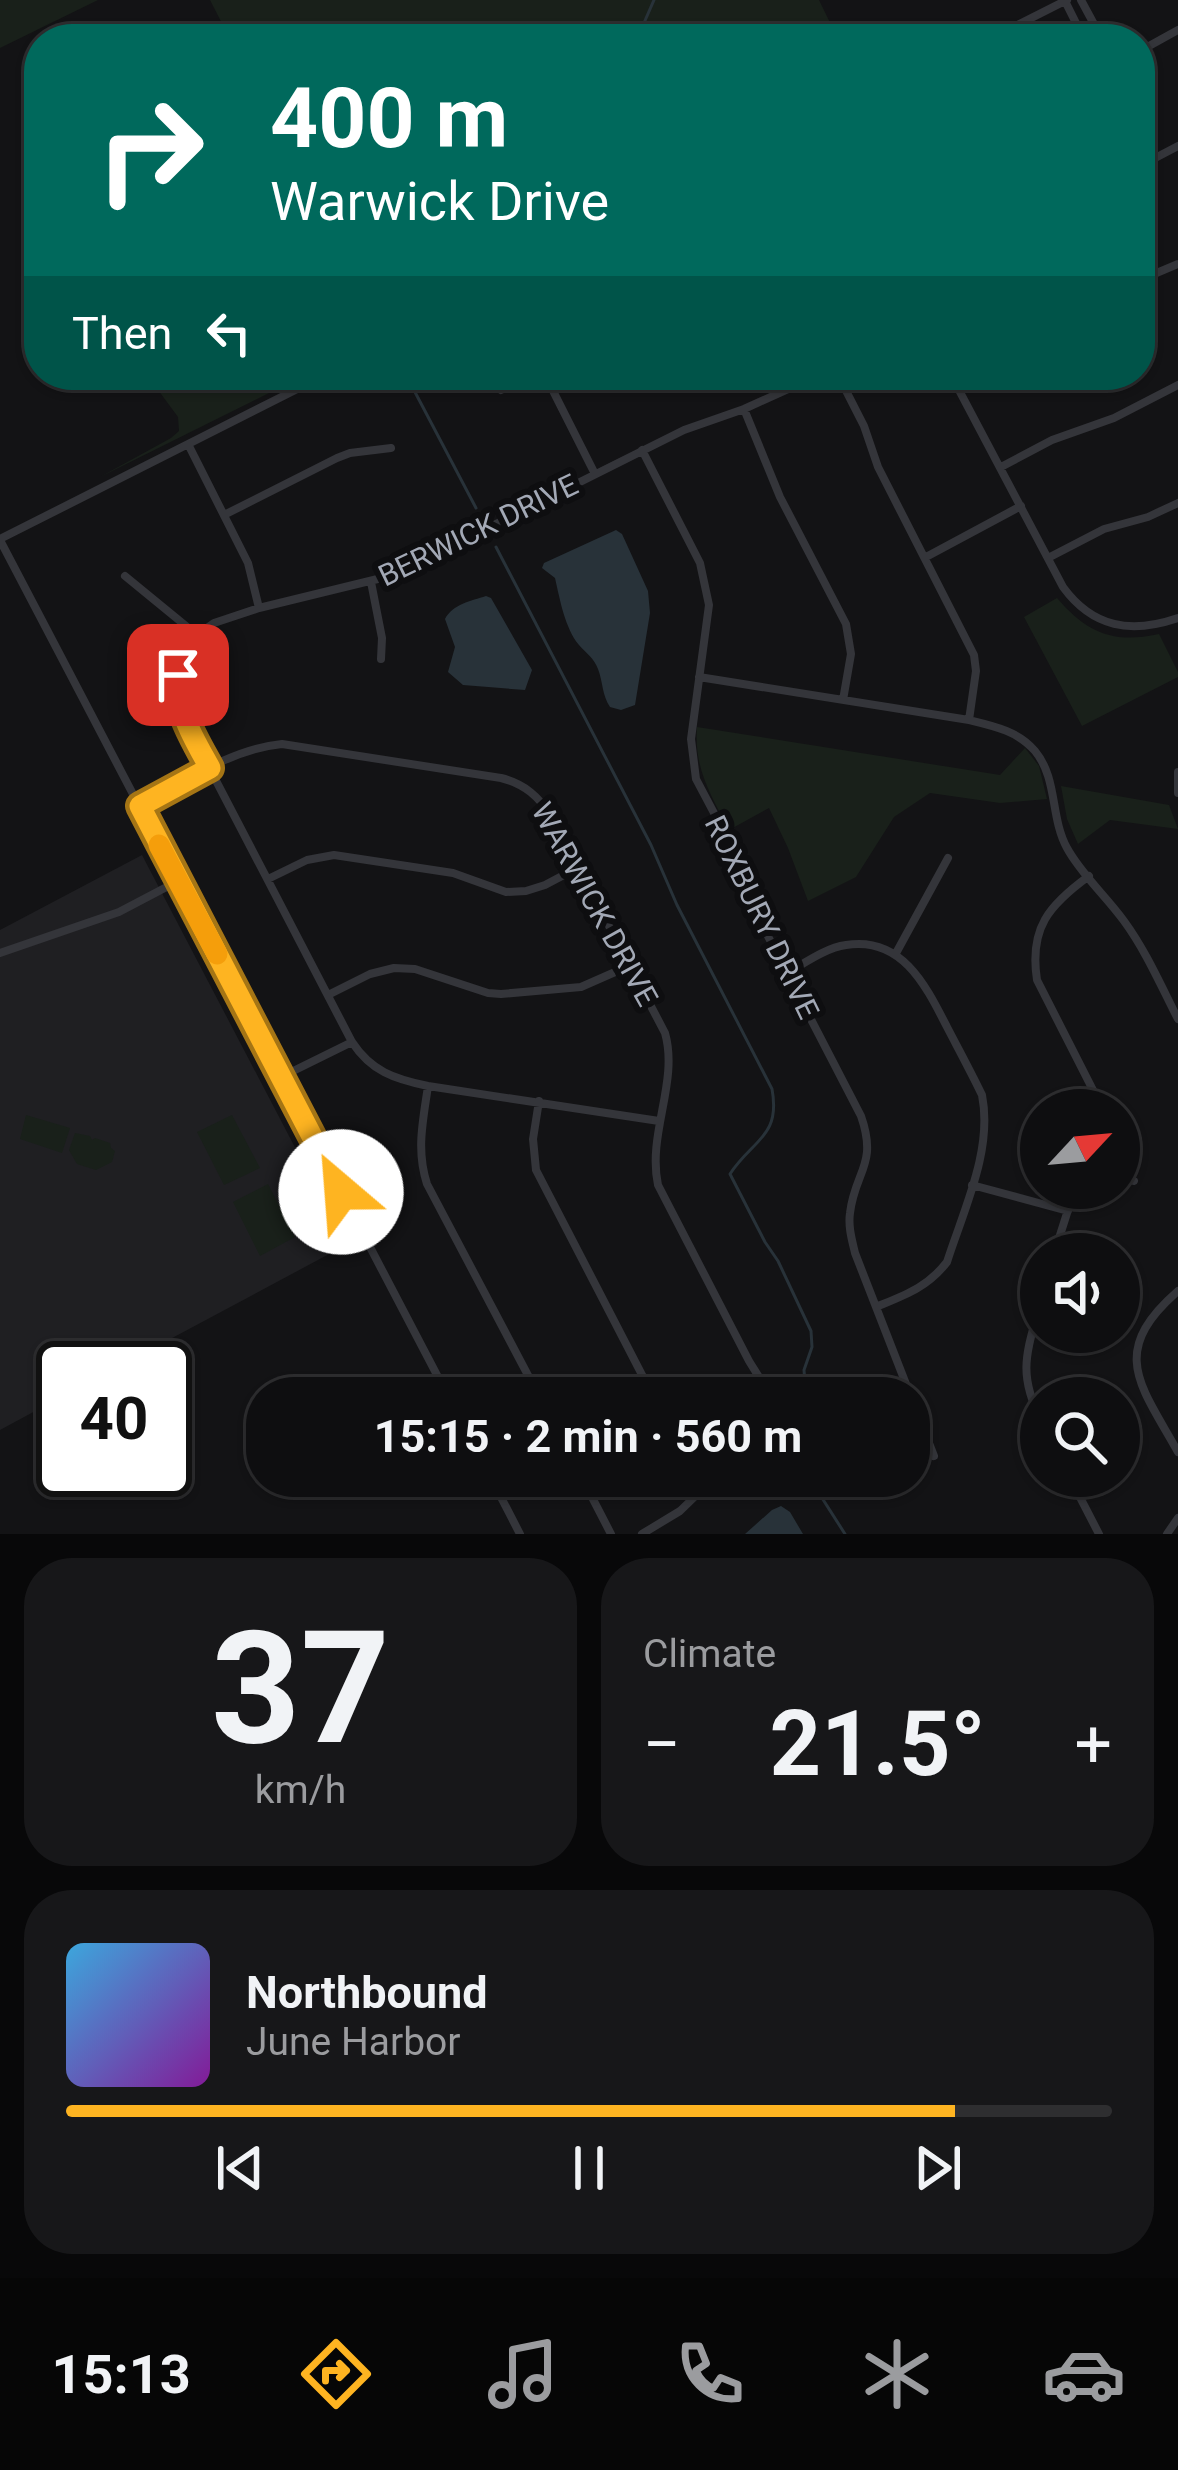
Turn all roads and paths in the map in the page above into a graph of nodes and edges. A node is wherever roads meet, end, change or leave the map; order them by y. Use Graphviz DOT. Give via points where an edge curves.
graph roads {
  1 [pos="1066,0"];
  2 [pos="1019,24"];
  3 [pos="1178,385"];
  4 [pos="295,390"];
  5 [pos="553,390"];
  6 [pos="786,390"];
  7 [pos="846,390"];
  8 [pos="961,390"];
  9 [pos="744,409"];
  10 [pos="188,444"];
  11 [pos="391,448"];
  12 [pos="643,450"];
  13 [pos="1000,466"];
  14 [pos="595,474"];
  15 [pos="1178,502"];
  16 [pos="1021,506"];
  17 [pos="224,515"];
  18 [pos="0,539"];
  19 [pos="926,557"];
  20 [pos="1047,558"];
  21 [pos="125,576"];
  22 [pos="370,582"];
  23 [pos="259,608"];
  24 [pos="1178,618"];
  25 [pos="197,635"];
  26 [pos="381,659"];
  27 [pos="699,677"];
  28 [pos="843,700"];
  29 [pos="969,720"];
  30 [pos="210,768"];
  31 [pos="1178,772"];
  32 [pos="1178,793"];
  33 [pos="140,806"];
  34 [pos="948,858"];
  35 [pos="579,867"];
  36 [pos="1089,876"];
  37 [pos="268,879"];
  38 [pos="178,881"];
  39 [pos="0,952"];
  40 [pos="895,955"];
  41 [pos="631,965"];
  42 [pos="787,973"];
  43 [pos="328,995"];
  44 [pos="1178,1019"];
  45 [pos="352,1042"];
  46 [pos="283,1076"];
  47 [pos="428,1086"];
  48 [pos="1092,1089"];
  49 [pos="539,1101"];
  50 [pos="659,1120"];
  51 [pos="972,1185"];
  52 [pos="1068,1211"];
  53 [pos="1061,1233"];
  54 [pos="1178,1291"];
  55 [pos="876,1307"];
  56 [pos="437,1377"];
  57 [pos="529,1377"];
  58 [pos="643,1377"];
  59 [pos="759,1377"];
  60 [pos="903,1377"];
  61 [pos="930,1446"];
  62 [pos="1178,1452"];
  63 [pos="934,1456"];
  64 [pos="501,1497"];
  65 [pos="592,1497"];
  66 [pos="693,1497"];
  67 [pos="1080,1497"];
  68 [pos="1178,1518"];
  69 [pos="520,1534"];
  70 [pos="611,1534"];
  71 [pos="642,1534"];
  72 [pos="1099,1534"];
  73 [pos="1167,1534"];
  1 -- 2 [label="street"];
  3 -- 13 [label="street"];
  4 -- 10 [label="street"];
  5 -- 14 [label="street"];
  6 -- 9 [label="street, BERWICK DRIVE"];
  7 -- 19 [label="street"];
  8 -- 13 [label="street"];
  9 -- 12 [label="street, BERWICK DRIVE"];
  9 -- 28 [label="street" via="846,624 851,654"];
  10 -- 17 [label="street"];
  10 -- 18 [label="street"];
  11 -- 17 [label="street" via="337,458"];
  12 -- 14 [label="street, BERWICK DRIVE"];
  12 -- 27 [label="street, ROXBURY DRIVE" via="706,583"];
  13 -- 16 [label="street"];
  14 -- 22 [label="street, BERWICK DRIVE"];
  15 -- 20 [label="street"];
  16 -- 19 [label="street"];
  16 -- 20 [label="street"];
  17 -- 23 [label="street"];
  18 -- 33 [label="street"];
  19 -- 29 [label="street" via="974,656"];
  20 -- 24 [label="street" via="1074,603 1103,622"];
  21 -- 25 [label="street"];
  22 -- 23 [label="street, BERWICK DRIVE"];
  22 -- 26 [label="street"];
  23 -- 25 [label="street, BERWICK DRIVE"];
  25 -- 30 [label="street" via="181,665 178,696"];
  27 -- 28 [label="street"];
  27 -- 42 [label="street, ROXBURY DRIVE" via="690,749 696,779"];
  28 -- 29 [label="street"];
  29 -- 36 [label="street" via="999,727 1034,750 1051,782 1065,844"];
  30 -- 33 [label="street, WARWICK DRIVE"];
  30 -- 35 [label="street, WARWICK DRIVE" via="282,744 516,781 542,802"];
  30 -- 37 [label="street"];
  31 -- 32 [label="street"];
  33 -- 38 [label="street"];
  34 -- 40 [label="street"];
  35 -- 37 [label="street" via="506,892 453,873 334,855"];
  35 -- 41 [label="street, WARWICK DRIVE"];
  36 -- 44 [label="street" via="1130,929"];
  36 -- 48 [label="street" via="1049,910 1035,965"];
  37 -- 43 [label="street"];
  38 -- 39 [label="street" via="118,912"];
  38 -- 46 [label="street"];
  40 -- 42 [label="street" via="844,945"];
  40 -- 51 [label="street" via="924,982 982,1095 985,1136"];
  41 -- 43 [label="street" via="581,987 501,994 394,968"];
  41 -- 50 [label="street, WARWICK DRIVE" via="668,1046"];
  42 -- 55 [label="street, ROXBURY DRIVE" via="866,1131 850,1229"];
  43 -- 45 [label="street"];
  45 -- 46 [label="street"];
  45 -- 47 [label="street" via="374,1068"];
  46 -- 56 [label="street"];
  47 -- 49 [label="street"];
  47 -- 57 [label="street" via="421,1165"];
  49 -- 50 [label="street"];
  49 -- 58 [label="street" via="536,1169"];
  50 -- 59 [label="street, WARWICK DRIVE" via="662,1193"];
  51 -- 52 [label="street"];
  51 -- 55 [label="street" via="947,1262 920,1289"];
  52 -- 53 [label="street"];
  54 -- 62 [label="street" via="1151,1315 1136,1358 1144,1393"];
  55 -- 60 [label="street, ROXBURY DRIVE"];
  61 -- 63 [label="street, ROXBURY DRIVE"];
  64 -- 69 [label="street"];
  65 -- 70 [label="street"];
  66 -- 71 [label="street"];
  67 -- 72 [label="street"];
  68 -- 73 [label="street"];
}
